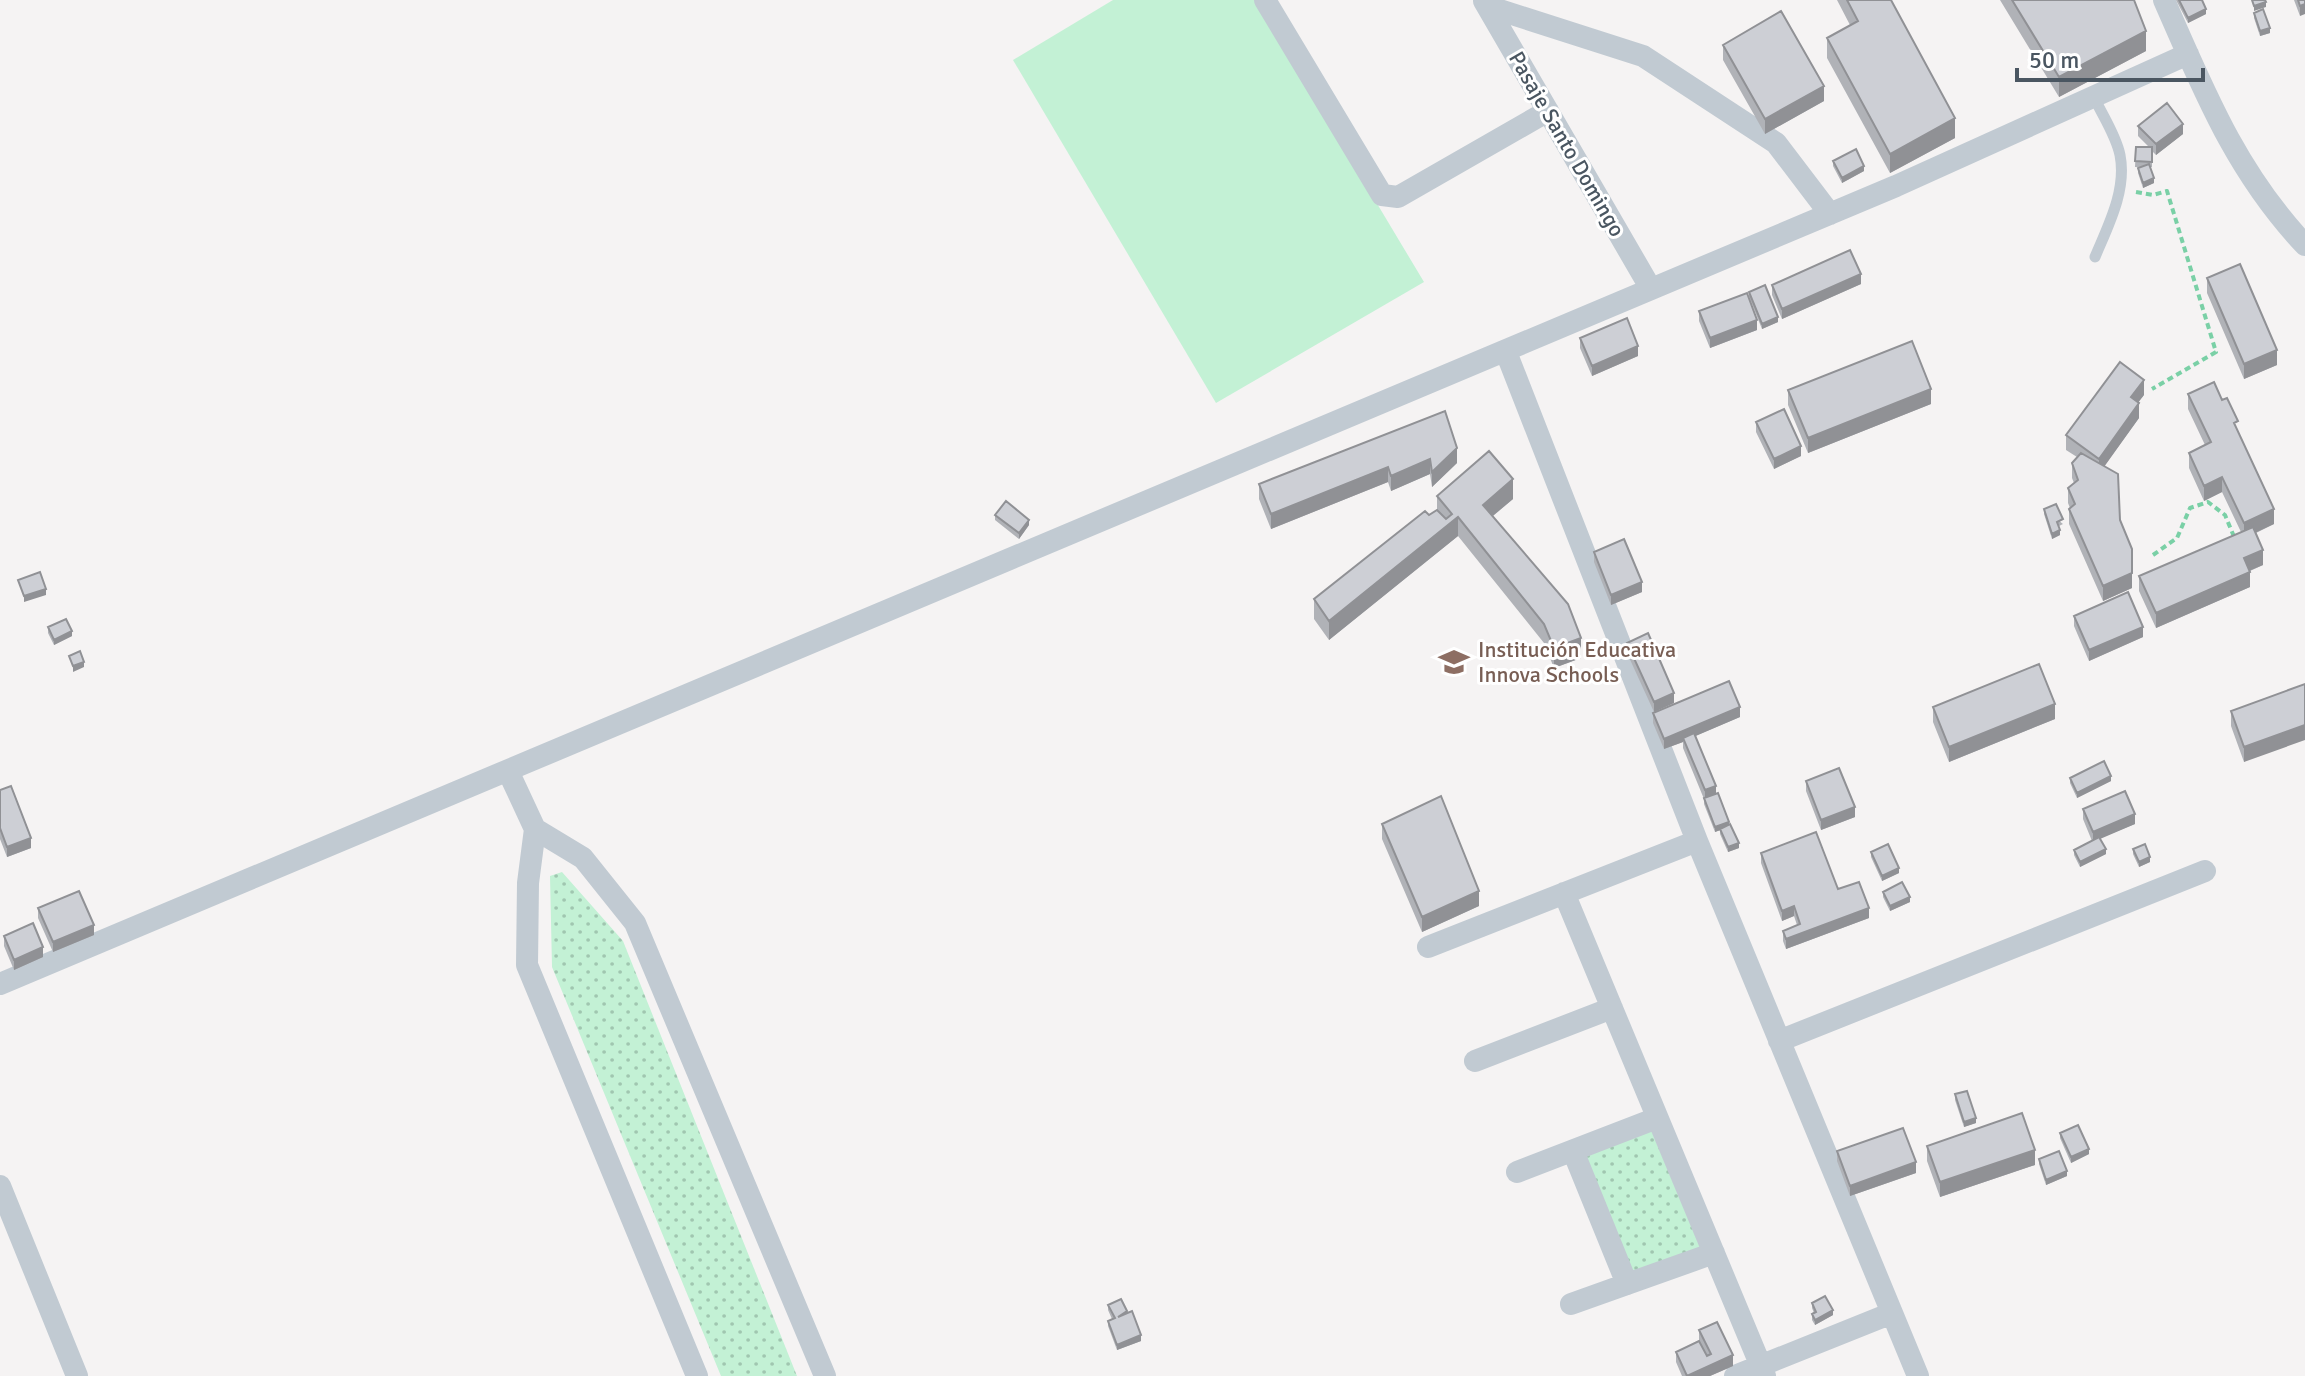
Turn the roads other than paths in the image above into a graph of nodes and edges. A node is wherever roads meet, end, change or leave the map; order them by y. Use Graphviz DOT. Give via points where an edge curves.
graph roads {
  1 [pos="1265,0"];
  2 [pos="2164,0"];
  3 [pos="1485,3"];
  4 [pos="2188,54"];
  5 [pos="2094,97"];
  6 [pos="1548,111"];
  7 [pos="1830,214"];
  8 [pos="2305,245"];
  9 [pos="2095,257"];
  10 [pos="1651,289"];
  11 [pos="1506,352"];
  12 [pos="508,771"];
  13 [pos="535,829"];
  14 [pos="1697,841"];
  15 [pos="2205,871"];
  16 [pos="1564,893"];
  17 [pos="1428,947"];
  18 [pos="0,984"];
  19 [pos="1612,1008"];
  20 [pos="1779,1041"];
  21 [pos="1475,1061"];
  22 [pos="1657,1118"];
  23 [pos="1573,1151"];
  24 [pos="1517,1172"];
  25 [pos="0,1186"];
  26 [pos="1714,1253"];
  27 [pos="1627,1284"];
  28 [pos="1571,1304"];
  29 [pos="1892,1313"];
  30 [pos="1763,1371"];
  31 [pos="77,1376"];
  32 [pos="697,1376"];
  33 [pos="825,1376"];
  34 [pos="1735,1376"];
  35 [pos="1918,1376"];
  1 -- 6 [label="street" via="1382,195 1389,198"];
  2 -- 4 [label="street"];
  3 -- 6 [label="street, Pasaje Santo Domingo"];
  3 -- 7 [label="street" via="1643,56 1776,143"];
  4 -- 5 [label="street"];
  4 -- 8 [label="street" via="2238,161"];
  5 -- 7 [label="street"];
  5 -- 9 [label="lane" via="2120,154 2116,206"];
  6 -- 10 [label="street, Pasaje Santo Domingo"];
  7 -- 10 [label="street"];
  10 -- 11 [label="street"];
  11 -- 12 [label="street"];
  11 -- 14 [label="street"];
  12 -- 13 [label="street"];
  12 -- 18 [label="street"];
  13 -- 32 [label="street" via="527,965"];
  13 -- 33 [label="street" via="583,858 635,923"];
  14 -- 16 [label="street"];
  14 -- 20 [label="street"];
  15 -- 20 [label="street"];
  16 -- 17 [label="street"];
  16 -- 19 [label="street"];
  19 -- 21 [label="street"];
  19 -- 22 [label="street"];
  20 -- 29 [label="street"];
  22 -- 23 [label="street"];
  22 -- 26 [label="street"];
  23 -- 24 [label="street"];
  23 -- 27 [label="street"];
  25 -- 31 [label="street"];
  26 -- 27 [label="street"];
  26 -- 30 [label="street"];
  27 -- 28 [label="street"];
  29 -- 30 [label="street"];
  29 -- 35 [label="street"];
  30 -- 34 [label="street"];
}
